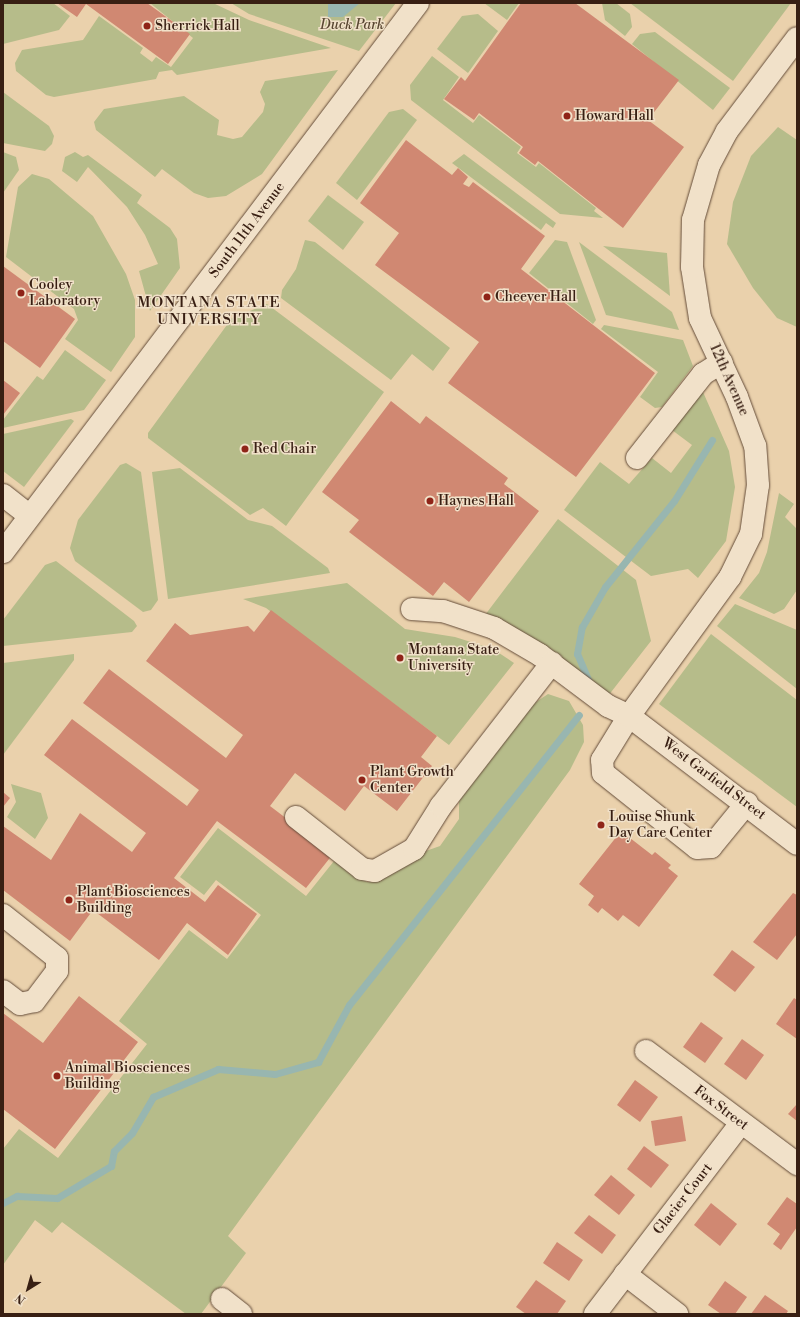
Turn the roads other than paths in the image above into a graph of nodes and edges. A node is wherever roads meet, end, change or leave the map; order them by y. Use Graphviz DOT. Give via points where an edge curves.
graph roads {
  1 [pos="418,3"];
  2 [pos="797,38"];
  3 [pos="722,362"];
  4 [pos="637,458"];
  5 [pos="3,495"];
  6 [pos="30,516"];
  7 [pos="3,552"];
  8 [pos="412,608"];
  9 [pos="552,663"];
  10 [pos="629,716"];
  11 [pos="747,803"];
  12 [pos="296,817"];
  13 [pos="797,844"];
  14 [pos="3,915"];
  15 [pos="3,991"];
  16 [pos="646,1051"];
  17 [pos="741,1123"];
  18 [pos="797,1164"];
  19 [pos="625,1274"];
  20 [pos="222,1299"];
  21 [pos="241,1314"];
  22 [pos="595,1314"];
  23 [pos="677,1314"];
  1 -- 6 [label="street, South 11th Avenue"];
  2 -- 3 [label="street, 12th Avenue" via="727,131 709,165 693,220 695,297 700,318"];
  3 -- 4 [label="street" via="703,374"];
  3 -- 10 [label="street, 12th Avenue" via="755,446 758,485 751,534 730,577"];
  5 -- 6 [label="street"];
  6 -- 7 [label="street, South 11th Avenue"];
  8 -- 9 [label="street, West Garfield Street" via="443,611 494,628"];
  9 -- 10 [label="street, West Garfield Street" via="608,706"];
  9 -- 12 [label="street" via="441,806 414,849 375,871 362,869"];
  10 -- 11 [label="street, West Garfield Street"];
  10 -- 11 [label="street, 12th Avenue" via="602,760 603,773 697,848 711,847"];
  11 -- 13 [label="street, West Garfield Street"];
  14 -- 15 [label="street" via="57,958 57,971 34,1001 20,1004"];
  16 -- 17 [label="street, Fox Street"];
  17 -- 18 [label="street, Fox Street"];
  17 -- 19 [label="street, Glacier Court"];
  19 -- 22 [label="street, Glacier Court"];
  19 -- 23 [label="street"];
  20 -- 21 [label="street"];
}
